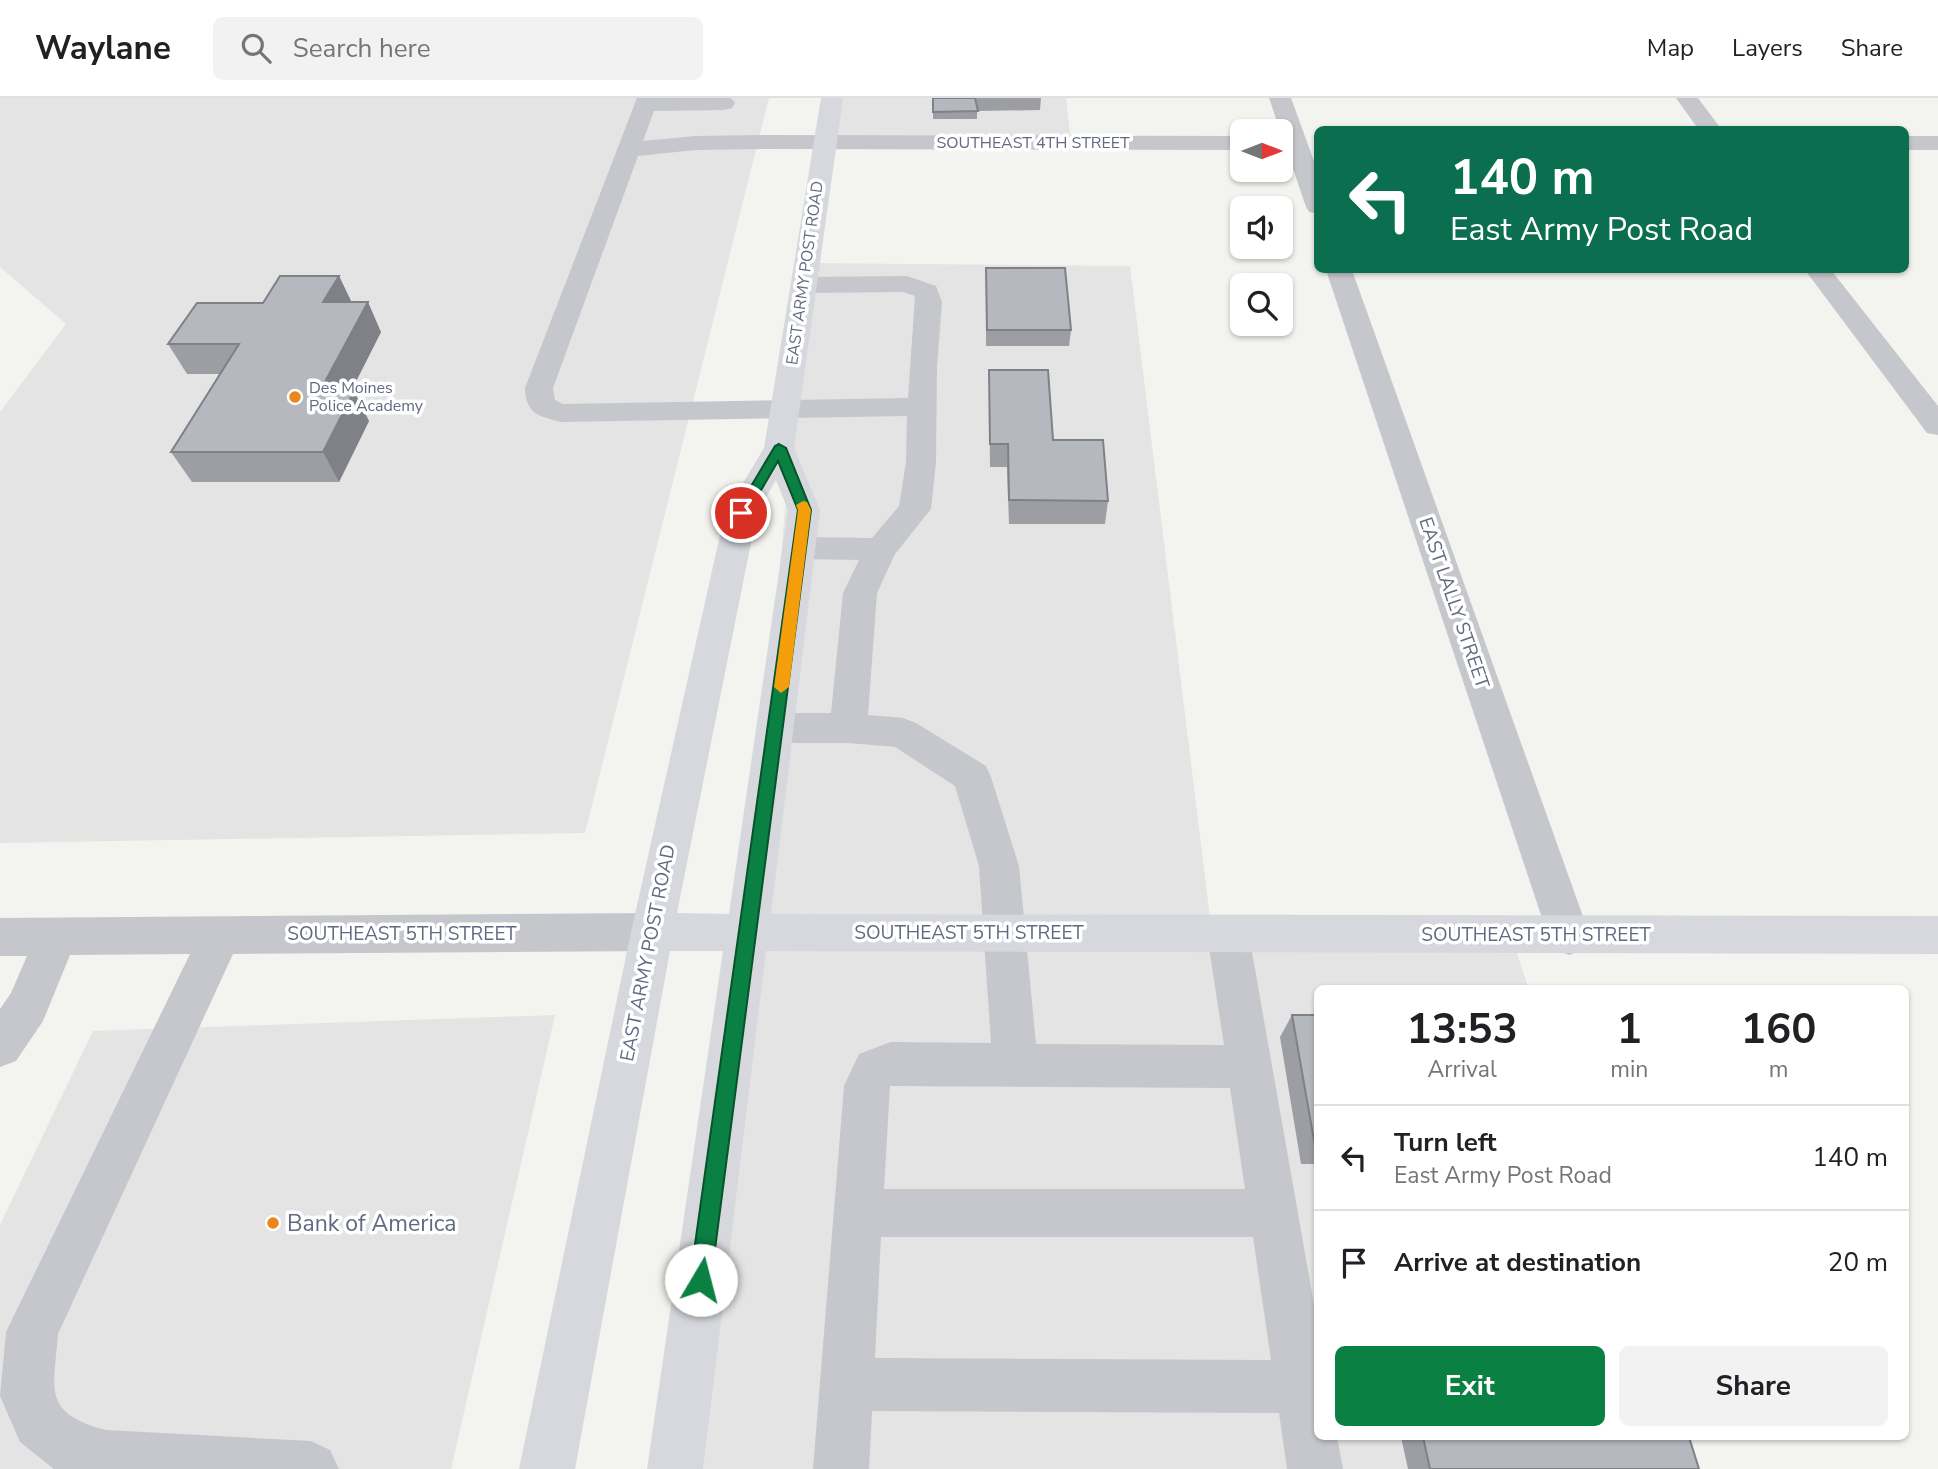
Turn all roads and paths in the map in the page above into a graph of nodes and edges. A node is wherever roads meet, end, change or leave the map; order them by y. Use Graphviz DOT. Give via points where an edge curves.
graph roads {
  1 [pos="832,98"];
  2 [pos="1280,98"];
  3 [pos="1687,98"];
  4 [pos="725,100"];
  5 [pos="647,101"];
  6 [pos="1708,126"];
  7 [pos="713,142"];
  8 [pos="824,143"];
  9 [pos="1230,143"];
  10 [pos="1298,143"];
  11 [pos="1909,143"];
  12 [pos="1938,143"];
  13 [pos="628,150"];
  14 [pos="1314,195"];
  15 [pos="1340,273"];
  16 [pos="1820,273"];
  17 [pos="804,285"];
  18 [pos="922,407"];
  19 [pos="784,410"];
  20 [pos="1938,426"];
  21 [pos="779,448"];
  22 [pos="800,548"];
  23 [pos="881,549"];
  24 [pos="776,728"];
  25 [pos="848,728"];
  26 [pos="748,931"];
  27 [pos="652,932"];
  28 [pos="1004,933"];
  29 [pos="1228,934"];
  30 [pos="221,935"];
  31 [pos="1938,935"];
  32 [pos="57,936"];
  33 [pos="1569,936"];
  34 [pos="0,937"];
  35 [pos="0,1046"];
  36 [pos="1015,1065"];
  37 [pos="1249,1066"];
  38 [pos="858,1213"];
  39 [pos="1273,1213"];
  40 [pos="846,1384"];
  41 [pos="1301,1387"];
  42 [pos="312,1469"];
  43 [pos="547,1469"];
  44 [pos="675,1469"];
  45 [pos="841,1469"];
  46 [pos="1315,1469"];
  1 -- 8 [label="main road, EAST ARMY POST ROAD"];
  2 -- 10 [label="street"];
  3 -- 6 [label="street"];
  4 -- 5 [label="street"];
  4 -- 7 [label="street"];
  5 -- 13 [label="street"];
  7 -- 8 [label="street, SOUTHEAST 4TH STREET"];
  7 -- 13 [label="street, SOUTHEAST 4TH STREET"];
  8 -- 9 [label="street, SOUTHEAST 4TH STREET"];
  8 -- 17 [label="main road, EAST ARMY POST ROAD"];
  10 -- 14 [label="street"];
  11 -- 12 [label="street"];
  13 -- 19 [label="street" via="539,388 540,401 545,408 561,412"];
  15 -- 33 [label="street, EAST LALLY STREET"];
  16 -- 20 [label="street"];
  17 -- 18 [label="street" via="907,284 927,292"];
  17 -- 19 [label="main road, EAST ARMY POST ROAD"];
  18 -- 19 [label="street"];
  18 -- 23 [label="street" via="915,509"];
  19 -- 21 [label="main road, EAST ARMY POST ROAD"];
  21 -- 22 [label="main road, EAST ARMY POST ROAD" via="804,510"];
  21 -- 27 [label="main road, EAST ARMY POST ROAD" via="741,513"];
  22 -- 23 [label="street"];
  22 -- 24 [label="main road, EAST ARMY POST ROAD"];
  23 -- 25 [label="street" via="860,593"];
  24 -- 25 [label="street"];
  24 -- 26 [label="main road, EAST ARMY POST ROAD"];
  25 -- 28 [label="street" via="903,733 971,777 999,866"];
  26 -- 27 [label="main road, SOUTHEAST 5TH STREET"];
  26 -- 28 [label="main road, SOUTHEAST 5TH STREET"];
  26 -- 44 [label="main road, EAST ARMY POST ROAD"];
  27 -- 30 [label="street, SOUTHEAST 5TH STREET"];
  27 -- 43 [label="main road, EAST ARMY POST ROAD"];
  28 -- 29 [label="main road, SOUTHEAST 5TH STREET"];
  28 -- 36 [label="street"];
  29 -- 33 [label="main road, SOUTHEAST 5TH STREET"];
  29 -- 37 [label="street"];
  30 -- 32 [label="street, SOUTHEAST 5TH STREET"];
  30 -- 42 [label="street" via="32,1332 27,1396 39,1423 67,1447 106,1457"];
  31 -- 33 [label="main road, SOUTHEAST 5TH STREET"];
  32 -- 34 [label="street, SOUTHEAST 5TH STREET"];
  32 -- 35 [label="street" via="27,1007"];
  36 -- 37 [label="street"];
  36 -- 38 [label="street" via="891,1064 875,1069 867,1086"];
  37 -- 39 [label="street"];
  38 -- 39 [label="street"];
  38 -- 40 [label="street"];
  39 -- 41 [label="street"];
  40 -- 41 [label="street"];
  40 -- 45 [label="street"];
  41 -- 46 [label="street"];
}
